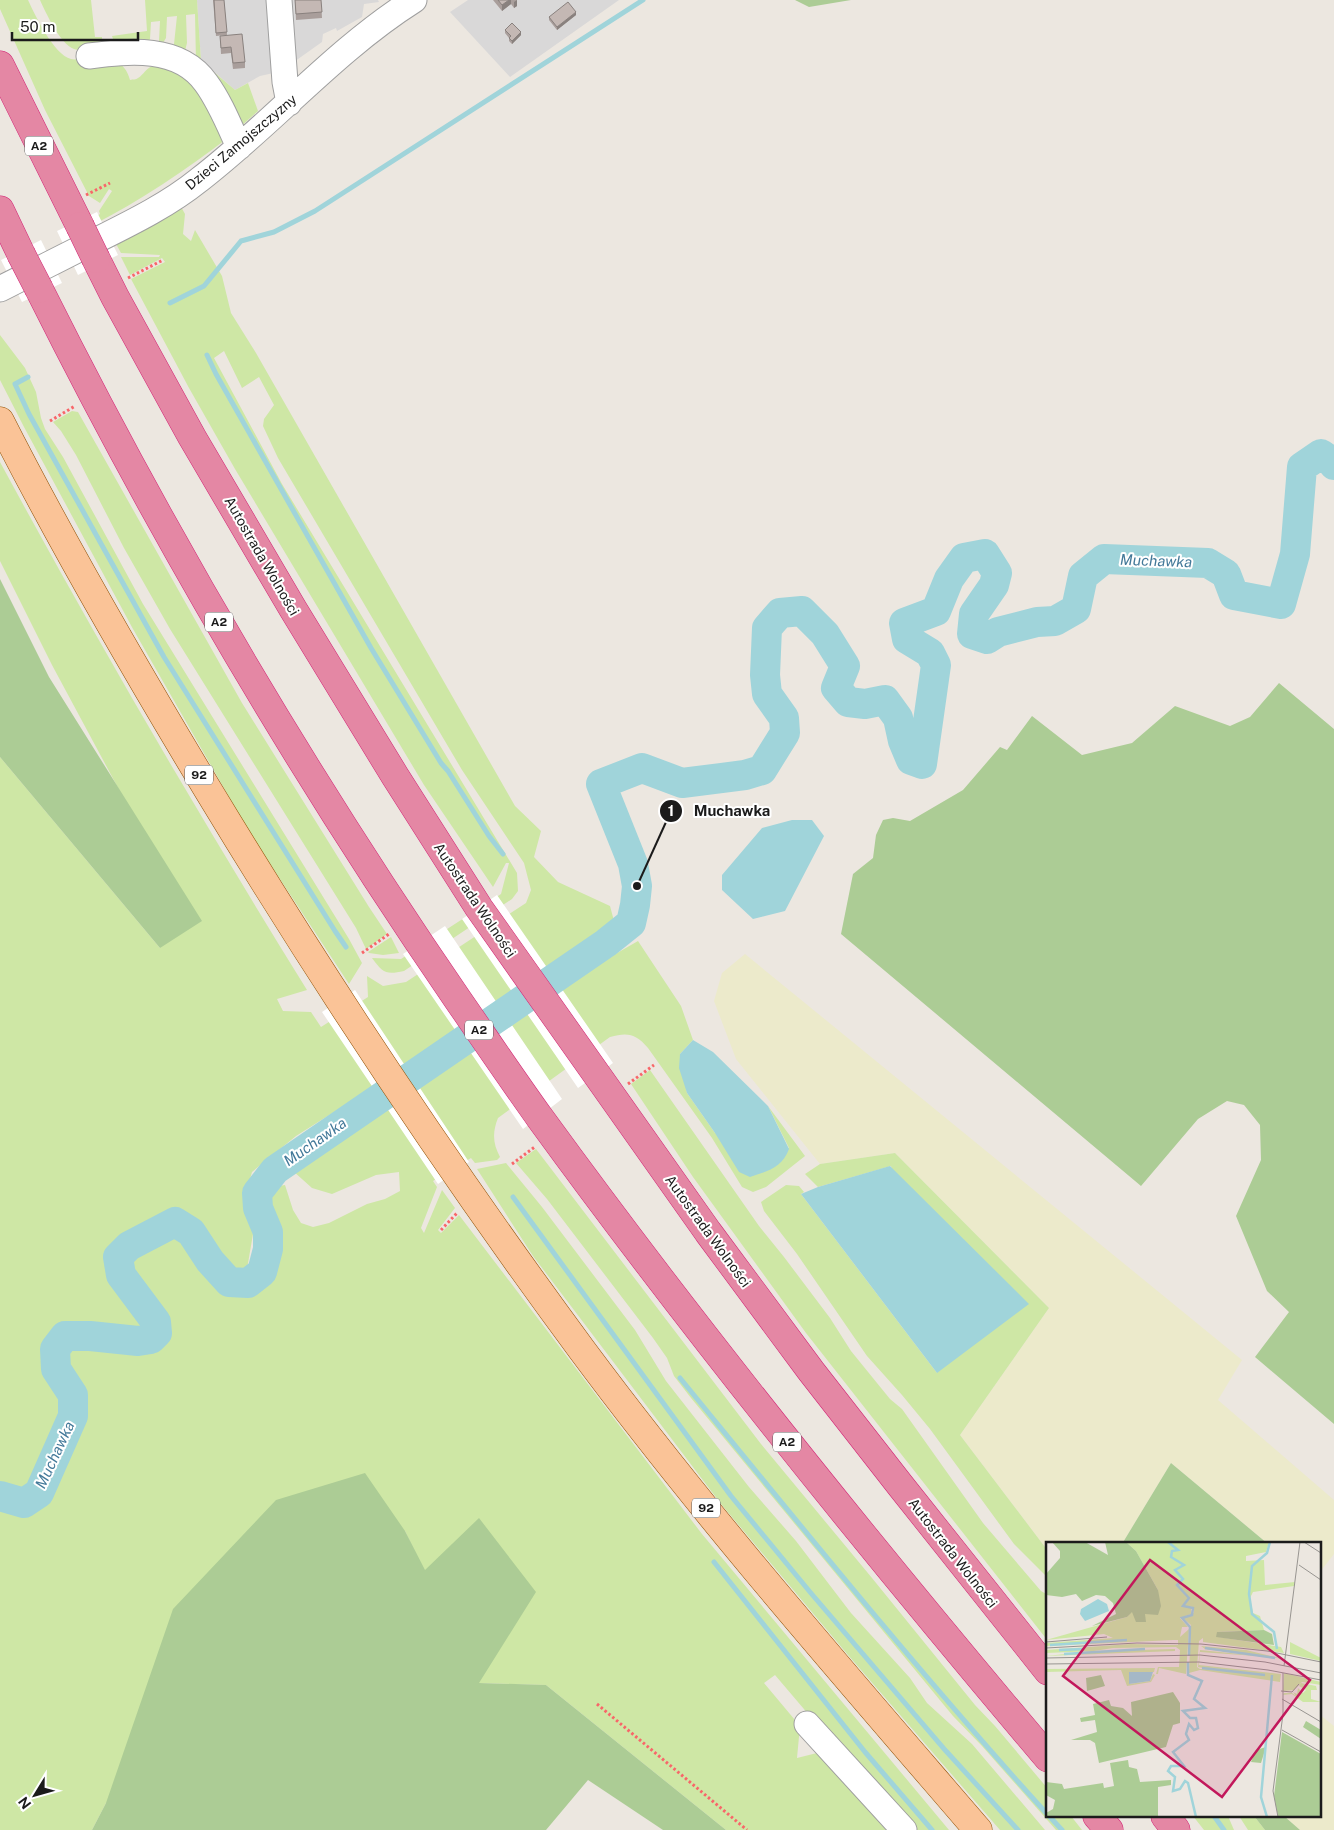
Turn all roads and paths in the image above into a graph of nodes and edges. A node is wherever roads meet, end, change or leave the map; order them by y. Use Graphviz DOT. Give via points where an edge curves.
graph roads {
  1 [pos="279,0"];
  2 [pos="414,0"];
  3 [pos="89,56"];
  4 [pos="0,65"];
  5 [pos="289,103"];
  6 [pos="239,147"];
  7 [pos="0,210"];
  8 [pos="162,260"];
  9 [pos="128,278"];
  10 [pos="0,289"];
  11 [pos="76,406"];
  12 [pos="0,421"];
  13 [pos="50,421"];
  14 [pos="413,933"];
  15 [pos="362,953"];
  16 [pos="654,1065"];
  17 [pos="603,1085"];
  18 [pos="537,1145"];
  19 [pos="512,1164"];
  20 [pos="1046,1669"];
  21 [pos="597,1704"];
  22 [pos="807,1724"];
  23 [pos="1046,1756"];
  24 [pos="1099,1818"];
  25 [pos="1167,1818"];
  26 [pos="747,1830"];
  27 [pos="904,1830"];
  28 [pos="978,1830"];
  29 [pos="1109,1830"];
  30 [pos="1176,1830"];
  1 -- 5 [label="street"];
  2 -- 5 [label="street, Dzieci Zamojszczyzny" via="355,44"];
  3 -- 6 [label="street" via="143,52 186,64 212,92"];
  4 -- 17 [label="highway, Autostrada Wolności / A2, bridge" via="120,306 293,609 479,908"];
  5 -- 6 [label="street, Dzieci Zamojszczyzny"];
  6 -- 10 [label="street, Dzieci Zamojszczyzny" via="198,182 156,209"];
  7 -- 14 [label="highway, A2, bridge" via="110,427 214,614 340,822"];
  8 -- 9 [label="path"];
  11 -- 13 [label="path"];
  12 -- 28 [label="main road, 92" via="146,688 338,999 455,1170 583,1351 679,1475"];
  14 -- 15 [label="path"];
  14 -- 23 [label="highway, A2" via="538,1116 735,1377"];
  16 -- 17 [label="path"];
  17 -- 20 [label="highway, Autostrada Wolności / A2" via="811,1371"];
  18 -- 19 [label="path"];
  21 -- 26 [label="path"];
  22 -- 27 [label="street"];
  24 -- 29 [label="highway"];
  25 -- 30 [label="highway"];
}
